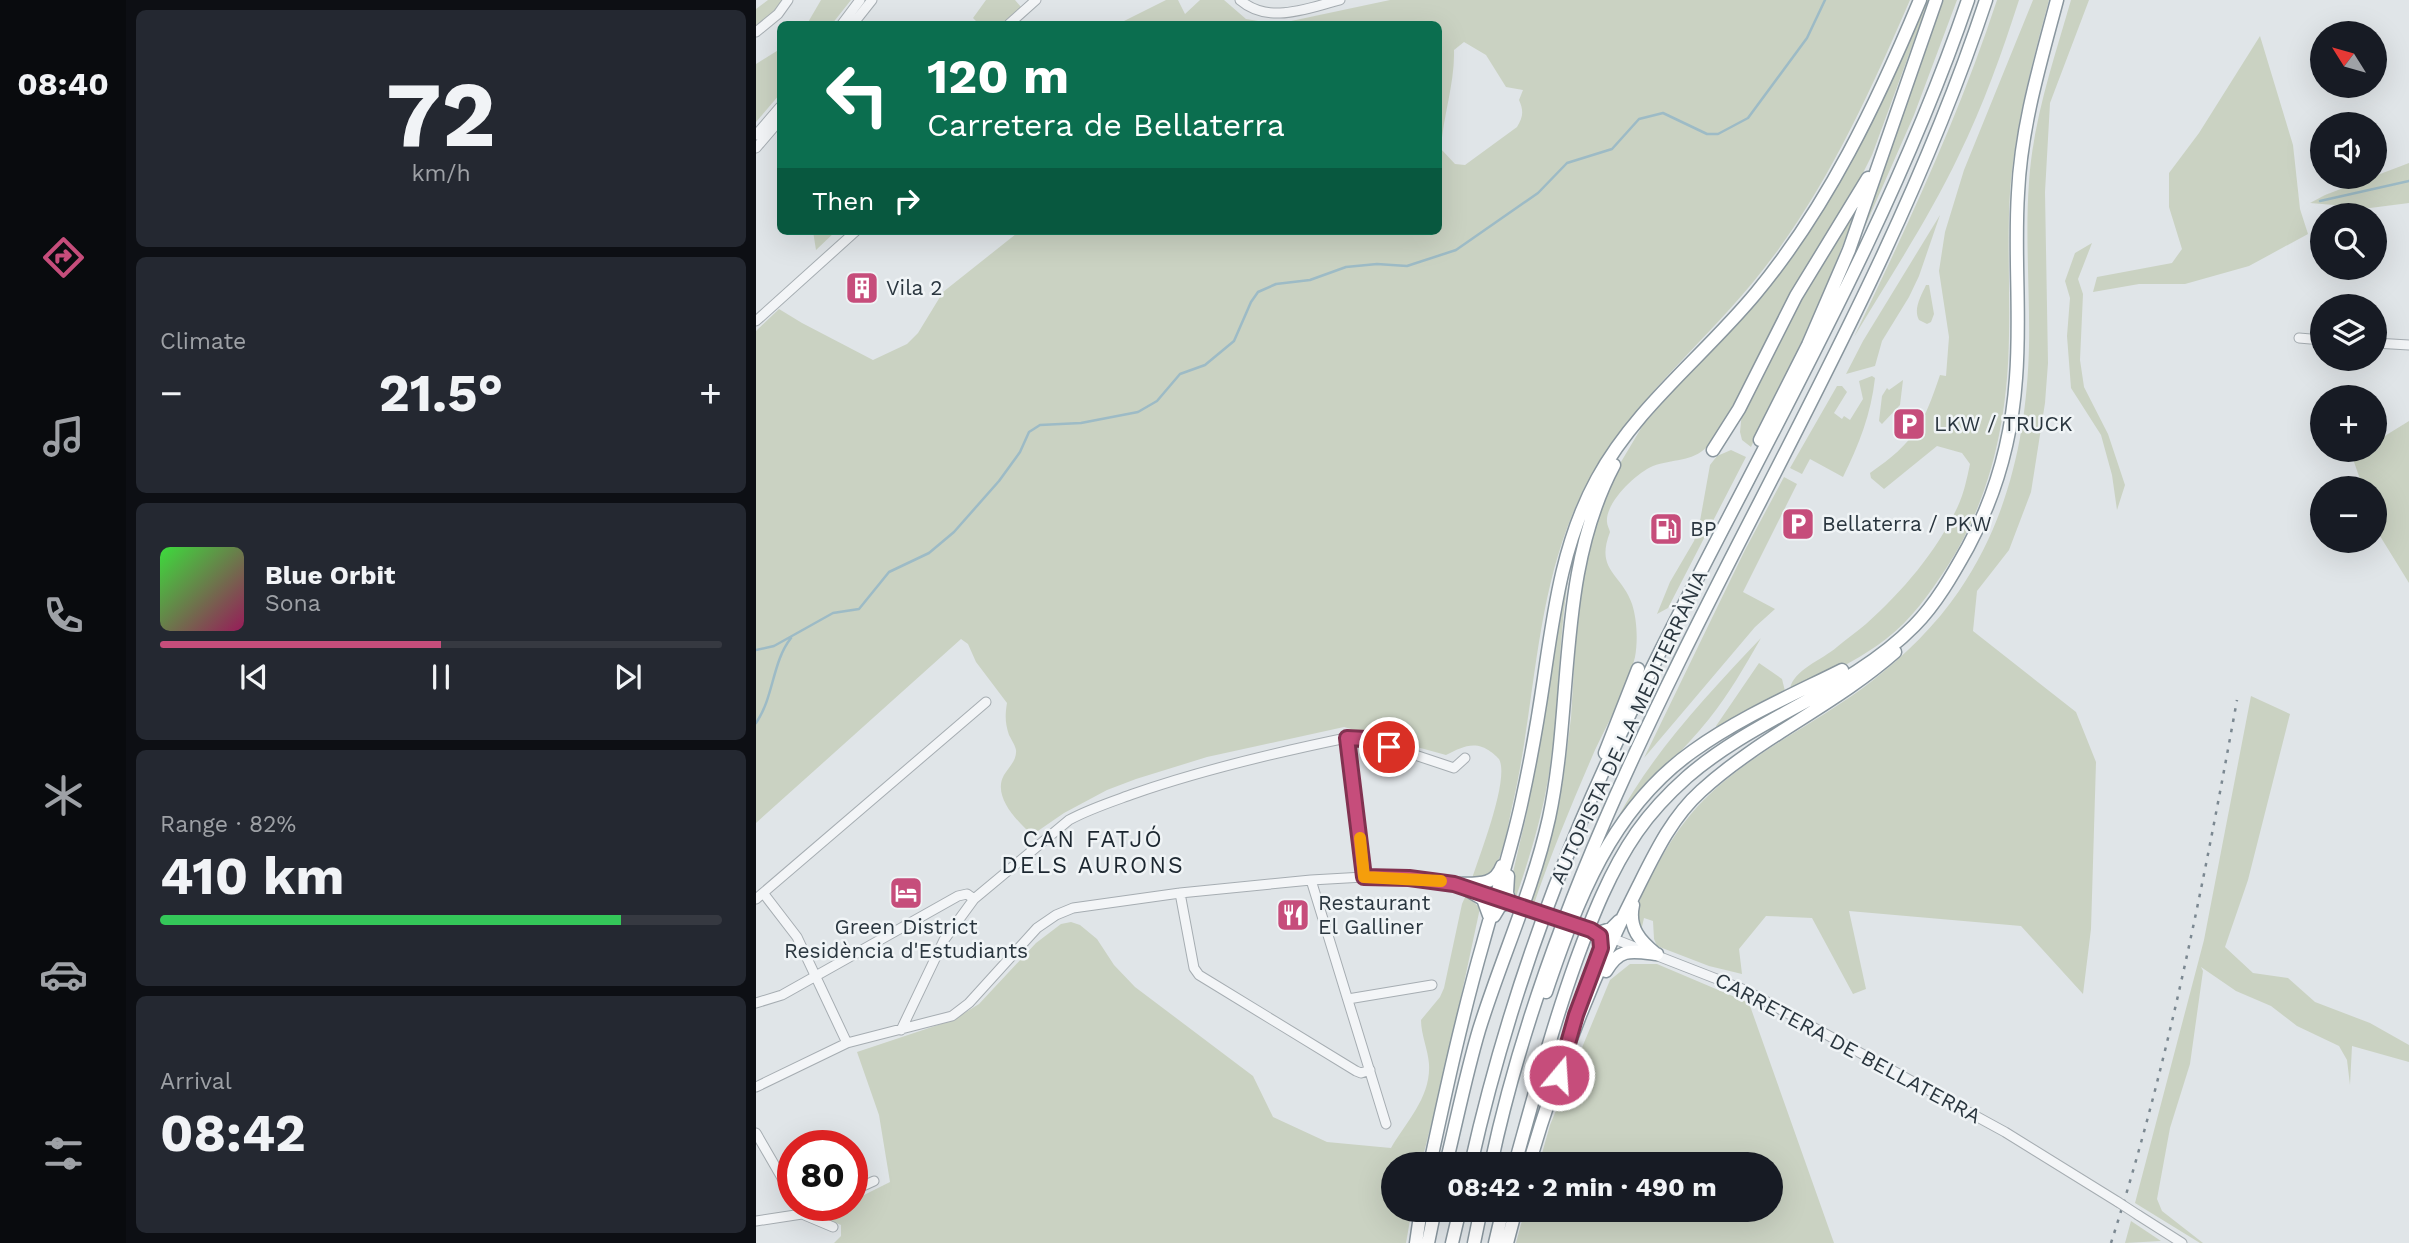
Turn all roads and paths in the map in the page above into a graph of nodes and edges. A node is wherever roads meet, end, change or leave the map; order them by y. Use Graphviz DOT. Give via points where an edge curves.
graph roads {
  1 [pos="788,0"];
  2 [pos="860,0"];
  3 [pos="872,0"];
  4 [pos="1036,0"];
  5 [pos="1240,0"];
  6 [pos="1340,0"];
  7 [pos="1920,0"];
  8 [pos="1936,0"];
  9 [pos="1968,0"];
  10 [pos="1986,0"];
  11 [pos="2057,0"];
  12 [pos="844,21"];
  13 [pos="855,21"];
  14 [pos="1012,21"];
  15 [pos="756,32"];
  16 [pos="777,123"];
  17 [pos="1891,127"];
  18 [pos="756,135"];
  19 [pos="756,148"];
  20 [pos="852,235"];
  21 [pos="756,321"];
  22 [pos="2299,338"];
  23 [pos="2310,339"];
  24 [pos="2387,344"];
  25 [pos="2409,345"];
  26 [pos="1673,382"];
  27 [pos="1713,450"];
  28 [pos="1982,519"];
  29 [pos="1704,565"];
  30 [pos="1954,570"];
  31 [pos="1638,669"];
  32 [pos="986,702"];
  33 [pos="1347,738"];
  34 [pos="1465,758"];
  35 [pos="1582,821"];
  36 [pos="1516,830"];
  37 [pos="1364,877"];
  38 [pos="1311,880"];
  39 [pos="1456,884"];
  40 [pos="1639,885"];
  41 [pos="1180,893"];
  42 [pos="760,897"];
  43 [pos="974,898"];
  44 [pos="1503,899"];
  45 [pos="1623,915"];
  46 [pos="1488,925"];
  47 [pos="1598,933"];
  48 [pos="1613,939"];
  49 [pos="1657,954"];
  50 [pos="817,976"];
  51 [pos="1432,985"];
  52 [pos="1348,999"];
  53 [pos="756,1003"];
  54 [pos="1580,1017"];
  55 [pos="901,1030"];
  56 [pos="847,1043"];
  57 [pos="1566,1056"];
  58 [pos="1370,1070"];
  59 [pos="756,1087"];
  60 [pos="1502,1113"];
  61 [pos="1386,1124"];
  62 [pos="756,1133"];
  63 [pos="1433,1152"];
  64 [pos="1449,1152"];
  65 [pos="1474,1152"];
  66 [pos="1494,1152"];
  67 [pos="1518,1152"];
  68 [pos="1534,1152"];
  69 [pos="777,1169"];
  70 [pos="874,1181"];
  71 [pos="868,1184"];
  72 [pos="777,1216"];
  73 [pos="756,1221"];
  74 [pos="821,1221"];
  75 [pos="1419,1222"];
  76 [pos="1432,1222"];
  77 [pos="1457,1222"];
  78 [pos="1478,1222"];
  79 [pos="1500,1222"];
  80 [pos="1513,1222"];
  81 [pos="833,1227"];
  82 [pos="1416,1243"];
  83 [pos="1428,1243"];
  84 [pos="1452,1243"];
  85 [pos="1474,1243"];
  86 [pos="1495,1243"];
  87 [pos="1507,1243"];
  88 [pos="2182,1243"];
  1 -- 15 [label="street"];
  2 -- 12 [label="street"];
  3 -- 13 [label="street"];
  4 -- 14 [label="street"];
  5 -- 6 [label="street" via="1262,13 1284,14"];
  7 -- 26 [label="highway" via="1873,105 1798,238 1744,307"];
  8 -- 17 [label="highway"];
  9 -- 29 [label="highway, AUTOPISTA DE LA MEDITERRÀNIA" via="1876,227"];
  10 -- 60 [label="highway, AUTOPISTA DE LA MEDITERRÀNIA" via="1943,119 1884,252 1693,631 1590,852 1543,975"];
  11 -- 28 [label="highway" via="2029,107 2020,164 2013,407"];
  16 -- 18 [label="street"];
  16 -- 19 [label="street"];
  17 -- 27 [label="highway" via="1869,176 1796,296 1740,409"];
  17 -- 29 [label="highway" via="1831,294"];
  20 -- 21 [label="street"];
  22 -- 23 [label="street"];
  24 -- 25 [label="street"];
  26 -- 36 [label="highway" via="1618,443 1576,525 1555,603"];
  26 -- 64 [label="highway" via="1618,458 1584,542 1548,820 1479,1031"];
  28 -- 30 [label="highway"];
  28 -- 40 [label="highway" via="1963,568 1921,628 1860,681 1747,754 1702,790 1674,822"];
  29 -- 35 [label="highway, AUTOPISTA DE LA MEDITERRÀNIA"];
  30 -- 60 [label="highway" via="1881,646 1712,738 1662,776 1637,802 1586,888"];
  30 -- 67 [label="highway" via="1923,615 1892,645 1708,760 1642,825 1614,871 1583,943"];
  31 -- 35 [label="highway"];
  32 -- 42 [label="street"];
  33 -- 34 [label="street" via="1367,739 1454,768"];
  33 -- 37 [label="street"];
  33 -- 43 [label="street" via="1166,782 1083,812"];
  35 -- 65 [label="highway, AUTOPISTA DE LA MEDITERRÀNIA" via="1531,952"];
  36 -- 39 [label="highway" via="1494,880"];
  36 -- 44 [label="highway"];
  37 -- 38 [label="street, CARRETERA DE BELLATERRA"];
  37 -- 39 [label="street, CARRETERA DE BELLATERRA"];
  38 -- 41 [label="street, CARRETERA DE BELLATERRA"];
  38 -- 52 [label="street"];
  39 -- 44 [label="street, CARRETERA DE BELLATERRA"];
  39 -- 46 [label="highway" via="1483,899"];
  40 -- 45 [label="highway"];
  40 -- 49 [label="highway" via="1631,910 1632,926 1640,941"];
  41 -- 55 [label="street, CARRETERA DE BELLATERRA" via="1073,908 1056,915 1037,928 952,1016"];
  41 -- 58 [label="street" via="1199,975 1356,1071"];
  42 -- 50 [label="street" via="797,937"];
  43 -- 50 [label="street" via="958,896"];
  43 -- 55 [label="street" via="944,940"];
  44 -- 46 [label="highway"];
  44 -- 47 [label="street, CARRETERA DE BELLATERRA, bridge"];
  45 -- 47 [label="highway" via="1611,929"];
  45 -- 48 [label="highway"];
  46 -- 63 [label="highway"];
  47 -- 48 [label="street, CARRETERA DE BELLATERRA"];
  47 -- 57 [label="highway" via="1601,948"];
  48 -- 49 [label="street, CARRETERA DE BELLATERRA"];
  48 -- 54 [label="highway"];
  49 -- 54 [label="highway" via="1627,951 1618,955"];
  49 -- 88 [label="street, CARRETERA DE BELLATERRA, bridge" via="1745,990 2027,1144"];
  50 -- 53 [label="street"];
  50 -- 56 [label="street"];
  51 -- 52 [label="street"];
  52 -- 58 [label="street"];
  54 -- 57 [label="highway"];
  55 -- 56 [label="street, CARRETERA DE BELLATERRA"];
  56 -- 59 [label="street, CARRETERA DE BELLATERRA"];
  57 -- 68 [label="highway"];
  58 -- 61 [label="street"];
  60 -- 66 [label="highway, AUTOPISTA DE LA MEDITERRÀNIA"];
  62 -- 69 [label="street"];
  70 -- 71 [label="street"];
  72 -- 73 [label="street"];
  74 -- 81 [label="street"];
  75 -- 82 [label="highway"];
  76 -- 83 [label="highway"];
  77 -- 84 [label="highway"];
  78 -- 85 [label="highway"];
  79 -- 86 [label="highway"];
  80 -- 87 [label="highway"];
}
